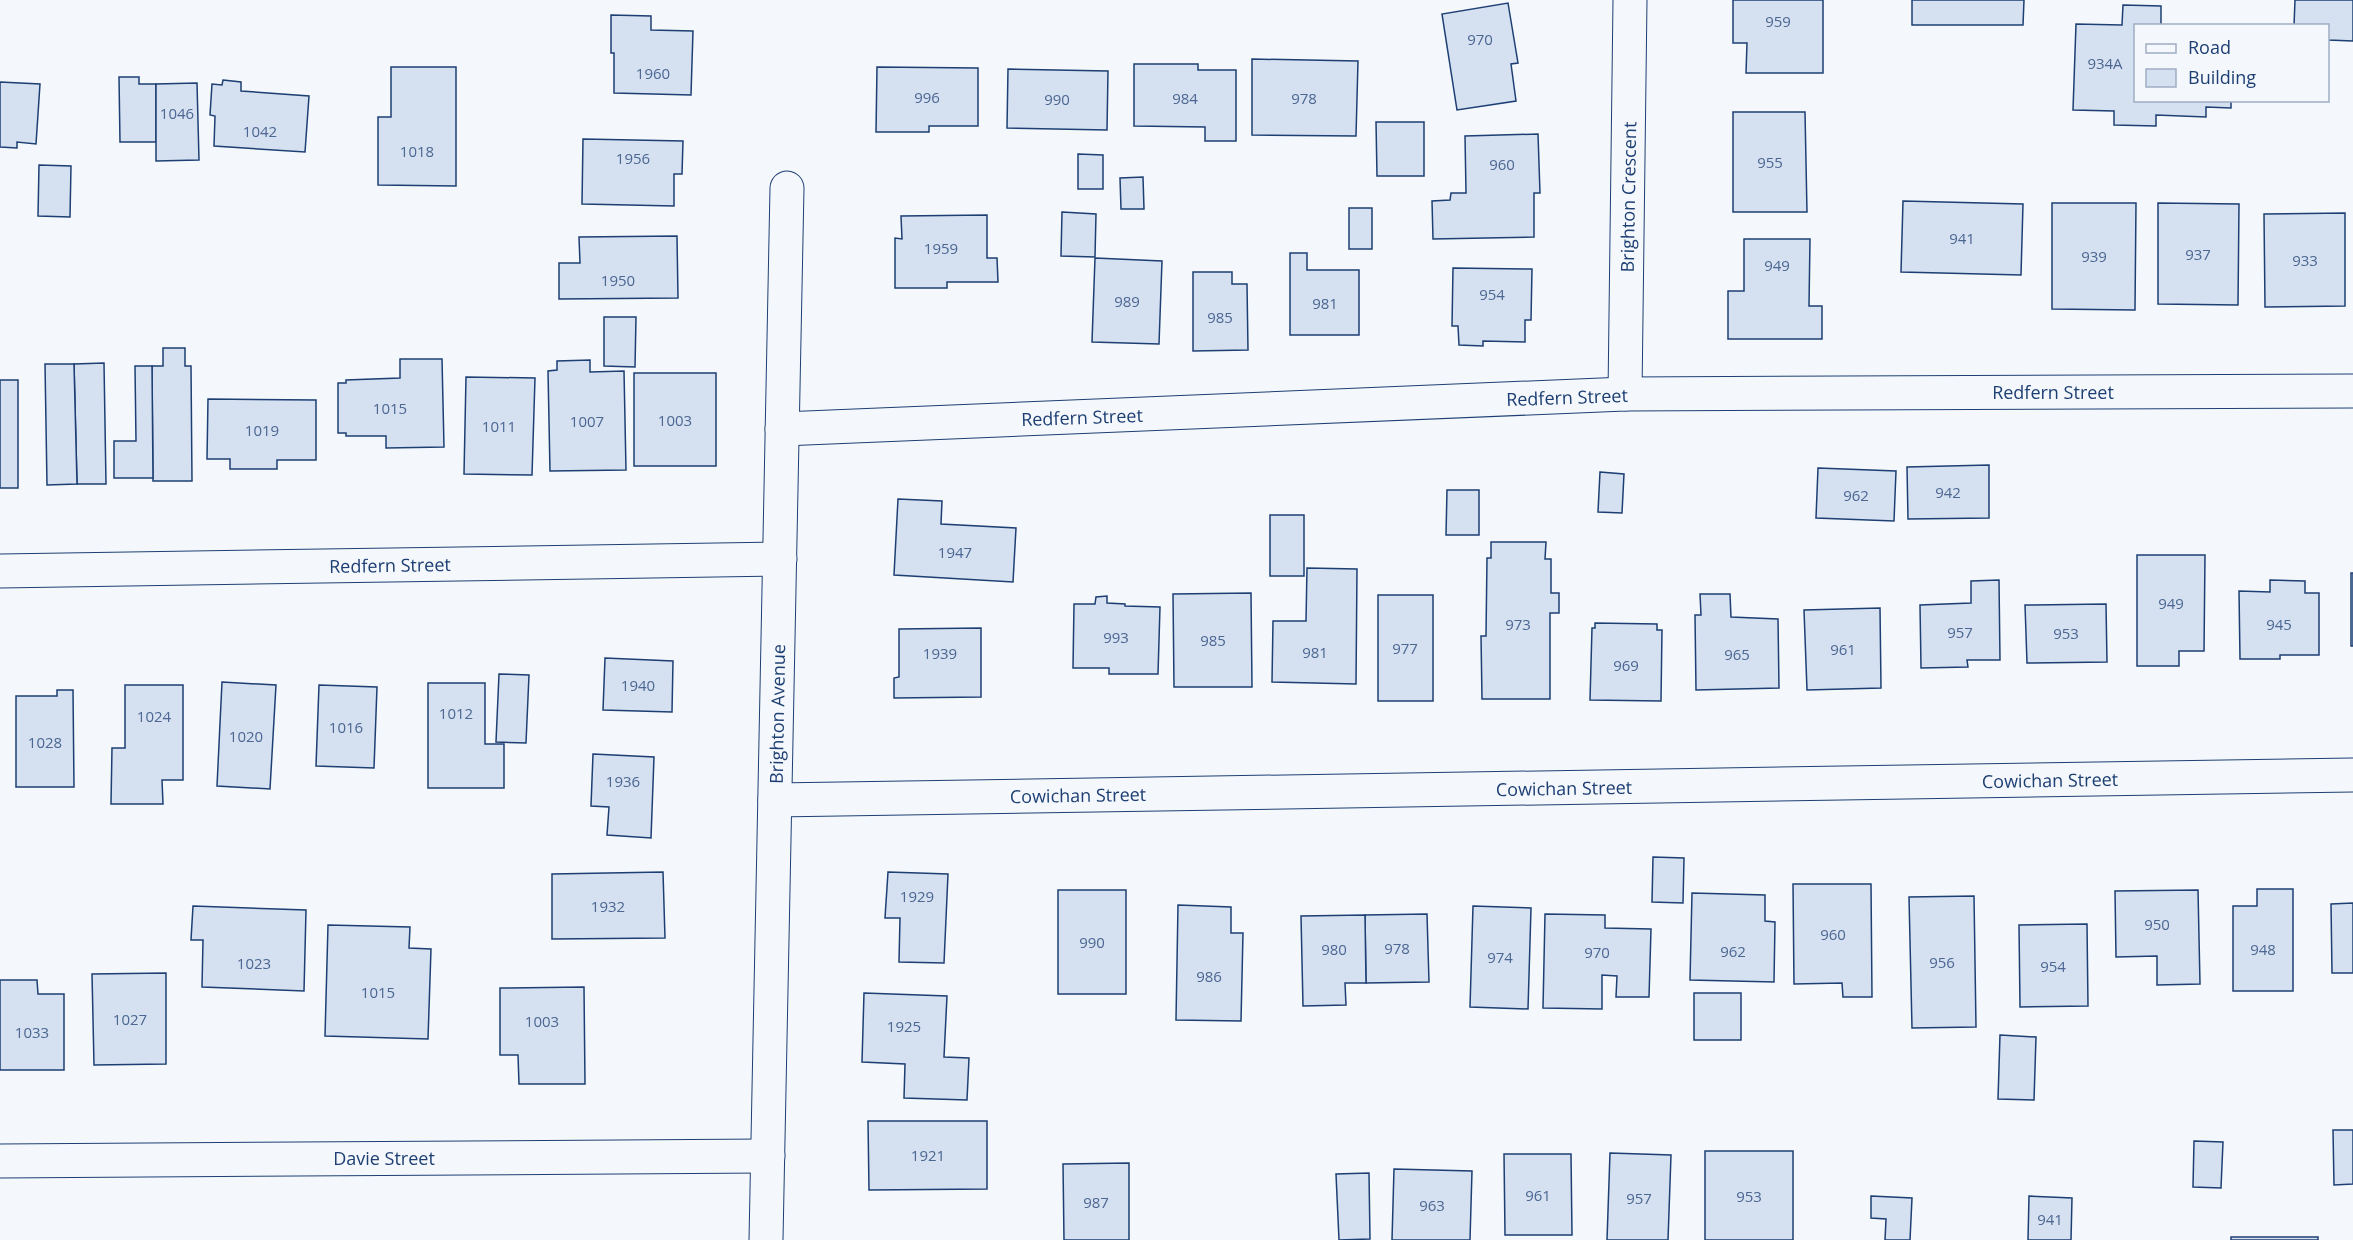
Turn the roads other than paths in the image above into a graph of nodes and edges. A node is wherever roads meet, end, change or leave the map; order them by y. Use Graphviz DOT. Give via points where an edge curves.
graph roads {
  1 [pos="1630,0"];
  2 [pos="787,188"];
  3 [pos="2353,391"];
  4 [pos="1625,394"];
  5 [pos="782,429"];
  6 [pos="780,559"];
  7 [pos="0,571"];
  8 [pos="2353,776"];
  9 [pos="775,800"];
  10 [pos="768,1156"];
  11 [pos="0,1161"];
  12 [pos="766,1240"];
  1 -- 4 [label="street, Brighton Crescent"];
  2 -- 5 [label="street, Brighton Avenue"];
  3 -- 4 [label="street, Redfern Street"];
  4 -- 5 [label="street, Redfern Street"];
  5 -- 6 [label="street, Brighton Avenue"];
  6 -- 7 [label="street, Redfern Street"];
  6 -- 9 [label="street, Brighton Avenue"];
  8 -- 9 [label="street, Cowichan Street"];
  9 -- 10 [label="street, Brighton Avenue"];
  10 -- 11 [label="street, Davie Street"];
  10 -- 12 [label="street, Brighton Avenue"];
}
